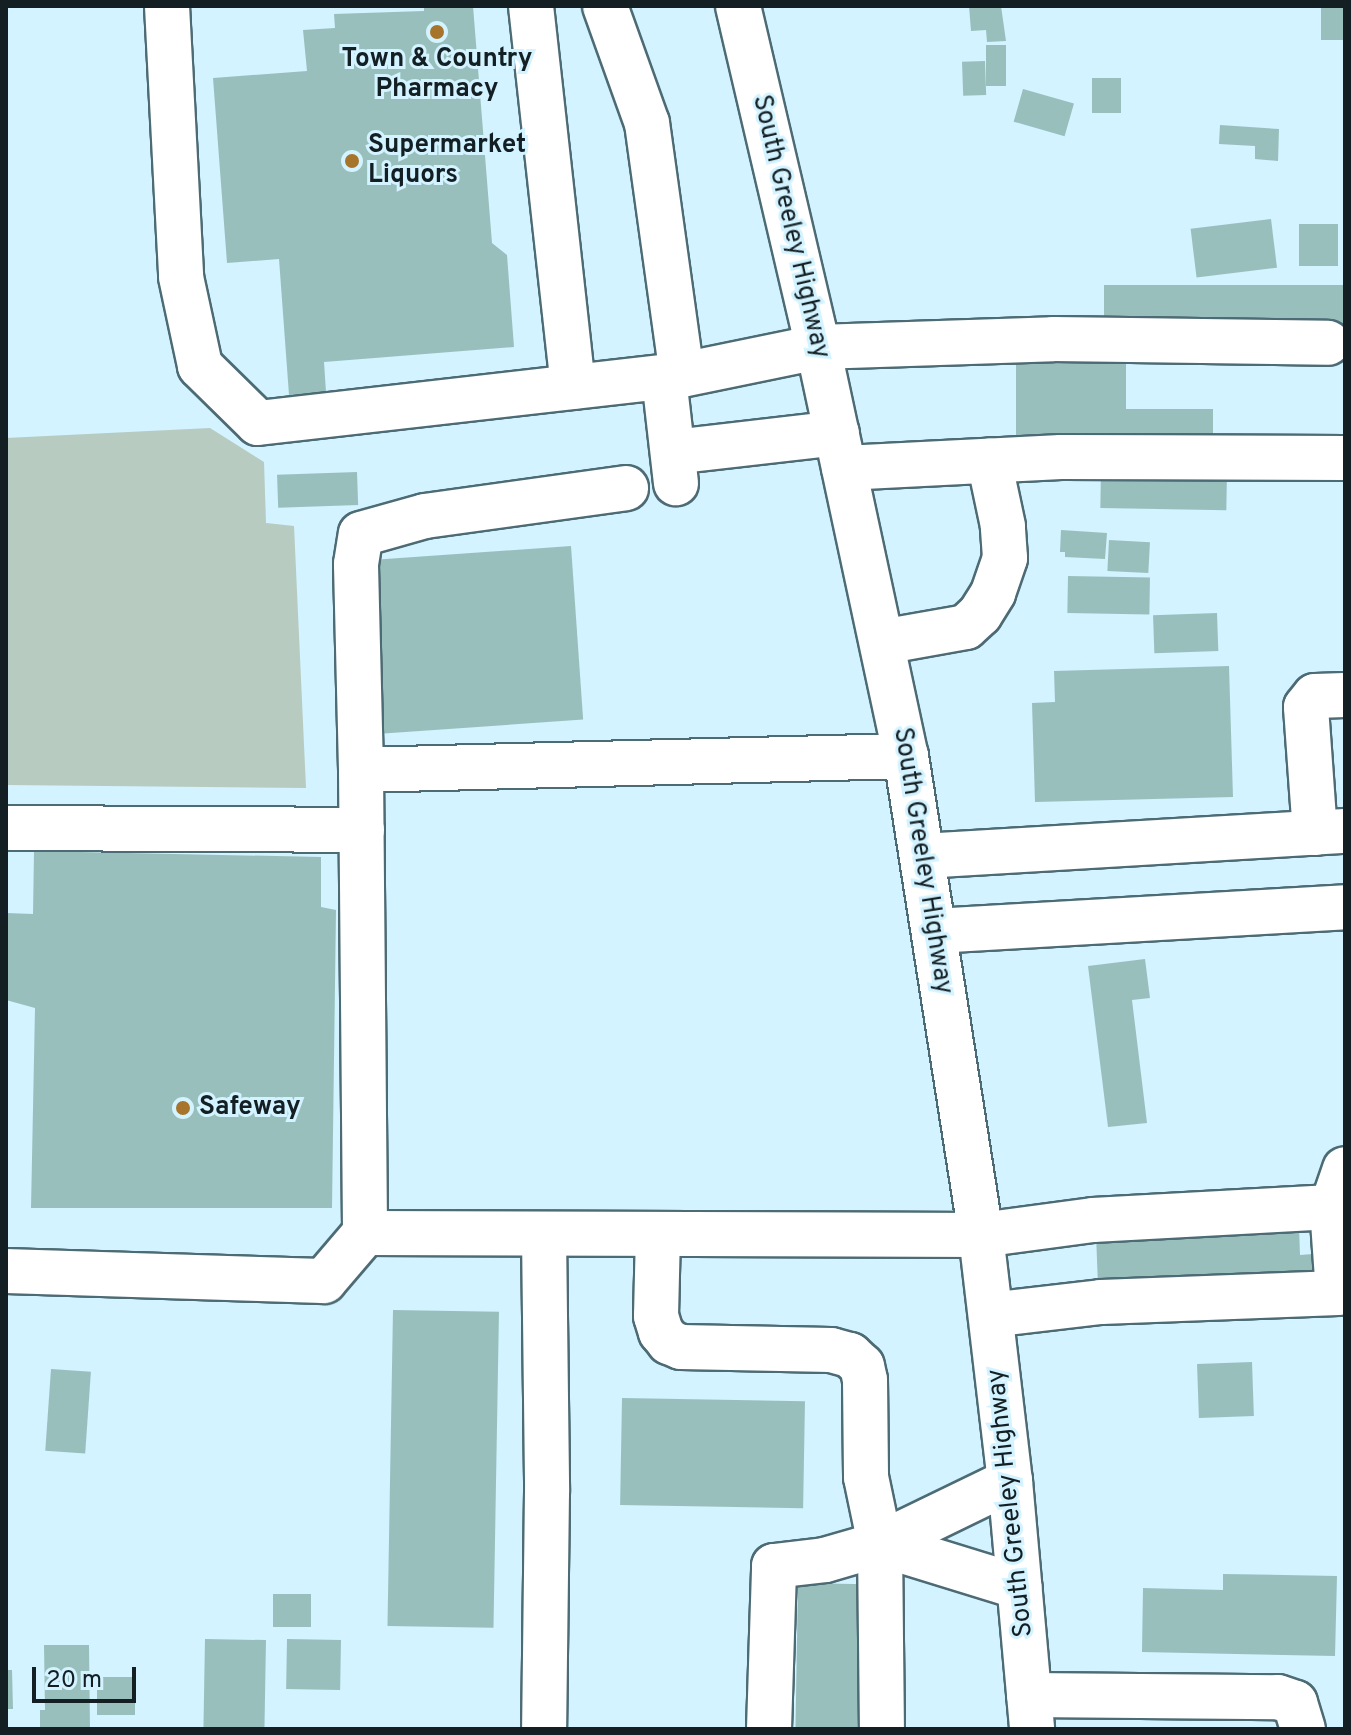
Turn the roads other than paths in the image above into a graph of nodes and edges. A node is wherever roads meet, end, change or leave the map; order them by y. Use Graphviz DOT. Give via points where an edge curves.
graph roads {
  1 [pos="167,6"];
  2 [pos="531,6"];
  3 [pos="605,6"];
  4 [pos="738,6"];
  5 [pos="1328,343"];
  6 [pos="818,347"];
  7 [pos="673,376"];
  8 [pos="594,385"];
  9 [pos="840,451"];
  10 [pos="1345,458"];
  11 [pos="989,460"];
  12 [pos="626,488"];
  13 [pos="882,642"];
  14 [pos="1345,695"];
  15 [pos="906,756"];
  16 [pos="361,770"];
  17 [pos="6,828"];
  18 [pos="362,830"];
  19 [pos="1330,832"];
  20 [pos="922,856"];
  21 [pos="1345,907"];
  22 [pos="934,931"];
  23 [pos="1339,1188"];
  24 [pos="365,1233"];
  25 [pos="544,1234"];
  26 [pos="658,1234"];
  27 [pos="981,1235"];
  28 [pos="6,1271"];
  29 [pos="1342,1293"];
  30 [pos="991,1315"];
  31 [pos="1010,1481"];
  32 [pos="880,1544"];
  33 [pos="1020,1587"];
  34 [pos="1030,1712"];
  35 [pos="544,1729"];
  36 [pos="769,1729"];
  37 [pos="882,1729"];
  38 [pos="1303,1729"];
  1 -- 8 [label="main road" via="181,277 200,366 258,423"];
  2 -- 8 [label="main road"];
  3 -- 7 [label="main road" via="647,123"];
  4 -- 6 [label="main road, South Greeley Highway"];
  5 -- 6 [label="main road" via="1053,339"];
  6 -- 7 [label="main road"];
  6 -- 9 [label="main road, South Greeley Highway"];
  7 -- 8 [label="main road"];
  7 -- 9 [label="main road" via="674,468"];
  9 -- 11 [label="main road"];
  9 -- 13 [label="main road, South Greeley Highway"];
  10 -- 11 [label="main road"];
  11 -- 13 [label="main road" via="1005,558 993,593 966,627"];
  12 -- 16 [label="main road" via="425,516 361,534 356,564"];
  13 -- 15 [label="main road, South Greeley Highway"];
  14 -- 19 [label="main road" via="1315,696 1306,707"];
  15 -- 16 [label="main road"];
  15 -- 20 [label="main road, South Greeley Highway"];
  16 -- 18 [label="main road"];
  17 -- 18 [label="main road"];
  18 -- 24 [label="main road"];
  19 -- 20 [label="main road"];
  20 -- 22 [label="main road, South Greeley Highway"];
  21 -- 22 [label="main road"];
  22 -- 27 [label="main road, South Greeley Highway"];
  23 -- 27 [label="main road"];
  23 -- 29 [label="main road"];
  24 -- 25 [label="main road"];
  24 -- 28 [label="main road" via="324,1281"];
  25 -- 26 [label="main road"];
  25 -- 35 [label="main road"];
  26 -- 27 [label="main road"];
  26 -- 32 [label="main road" via="656,1316 669,1342 681,1347 831,1350 850,1355 862,1366 866,1477"];
  27 -- 30 [label="main road, South Greeley Highway"];
  29 -- 30 [label="main road" via="1101,1302"];
  30 -- 31 [label="main road, South Greeley Highway"];
  31 -- 32 [label="main road"];
  31 -- 33 [label="main road, South Greeley Highway"];
  32 -- 33 [label="main road"];
  32 -- 36 [label="main road" via="825,1560 774,1566"];
  32 -- 37 [label="main road"];
  33 -- 34 [label="main road, South Greeley Highway"];
  34 -- 38 [label="main road" via="1278,1697 1295,1703"];
}
